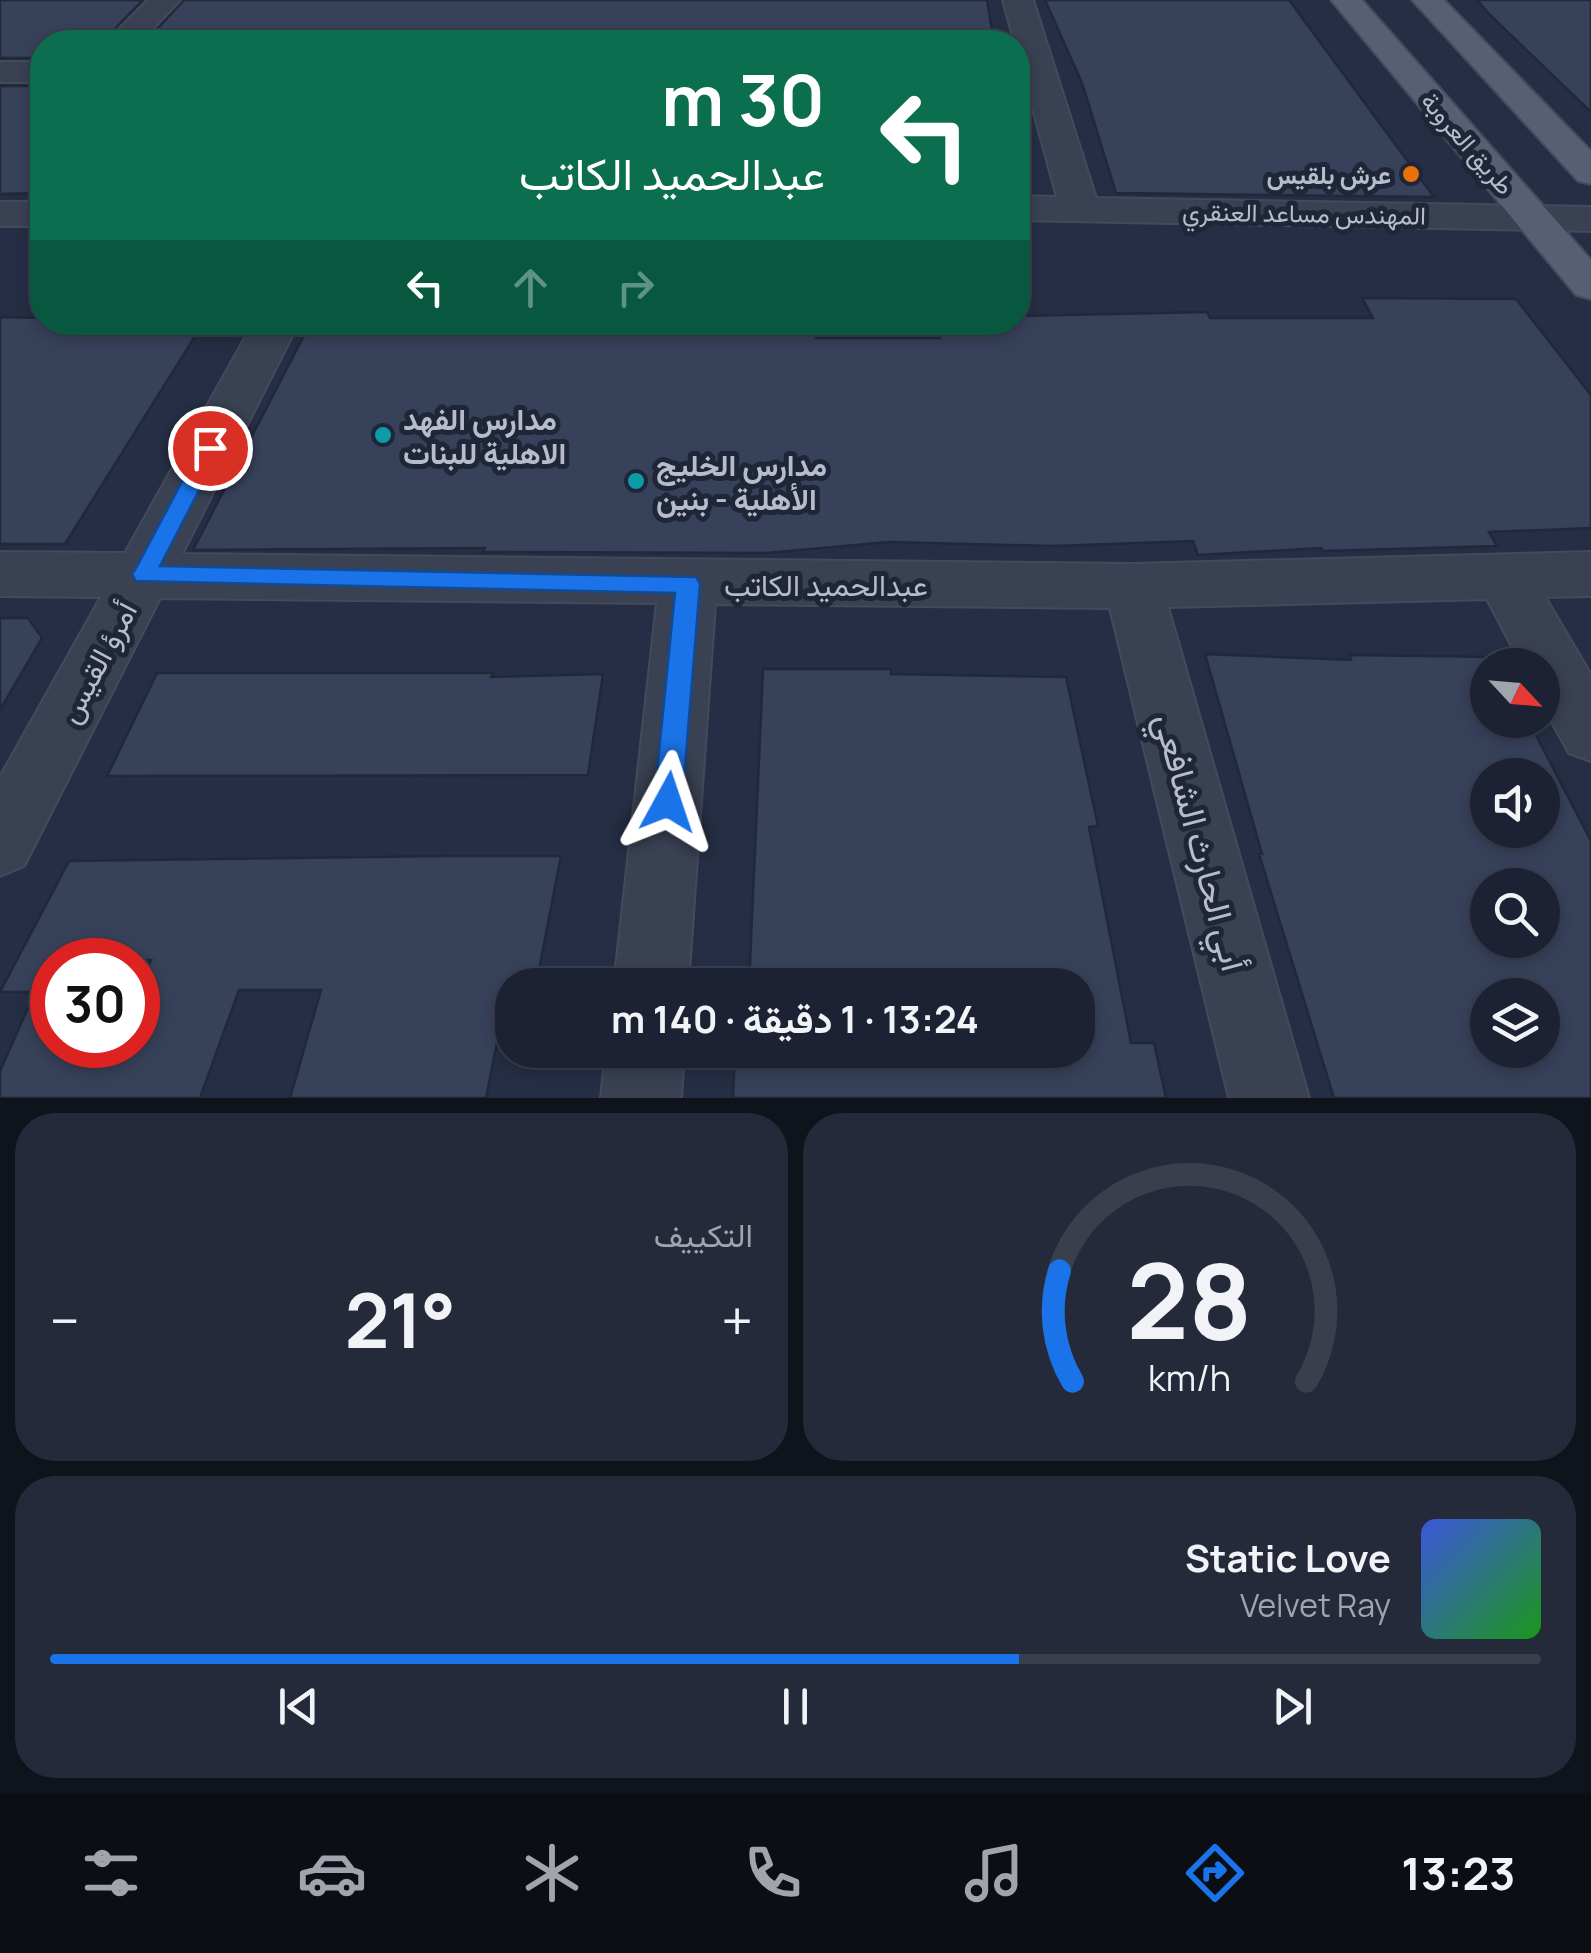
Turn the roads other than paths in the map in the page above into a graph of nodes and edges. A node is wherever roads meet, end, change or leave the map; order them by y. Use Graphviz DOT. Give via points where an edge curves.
graph roads {
  1 [pos="165,0"];
  2 [pos="1018,0"];
  3 [pos="1346,0"];
  4 [pos="1427,0"];
  5 [pos="134,30"];
  6 [pos="1022,30"];
  7 [pos="0,72"];
  8 [pos="30,72"];
  9 [pos="1030,75"];
  10 [pos="1591,173"];
  11 [pos="1079,207"];
  12 [pos="1030,208"];
  13 [pos="0,214"];
  14 [pos="30,214"];
  15 [pos="1532,218"];
  16 [pos="1591,219"];
  17 [pos="0,240"];
  18 [pos="30,240"];
  19 [pos="1030,244"];
  20 [pos="1575,249"];
  21 [pos="1591,286"];
  22 [pos="270,335"];
  23 [pos="0,574"];
  24 [pos="144,574"];
  25 [pos="1502,574"];
  26 [pos="1591,574"];
  27 [pos="688,584"];
  28 [pos="1133,586"];
  29 [pos="1591,733"];
  30 [pos="0,843"];
  31 [pos="653,968"];
  32 [pos="644,1068"];
  33 [pos="641,1098"];
  34 [pos="1269,1098"];
  1 -- 5 [label="street"];
  2 -- 6 [label="street"];
  3 -- 15 [label="main road, طريق العروبة"];
  4 -- 10 [label="main road"];
  7 -- 8 [label="street"];
  9 -- 11 [label="street"];
  11 -- 12 [label="street, المهندس مساعد العنقري"];
  11 -- 15 [label="street, المهندس مساعد العنقري"];
  13 -- 14 [label="street"];
  15 -- 16 [label="street, المهندس مساعد العنقري"];
  15 -- 20 [label="main road, طريق العروبة"];
  17 -- 18 [label="street"];
  19 -- 20 [label="street, المهندس مساعد العنقري"];
  20 -- 21 [label="main road, طريق العروبة"];
  22 -- 24 [label="street, أمرؤ القيس"];
  23 -- 24 [label="street, عبدالحميد الكاتب"];
  24 -- 27 [label="street, عبدالحميد الكاتب"];
  24 -- 30 [label="street, أمرؤ القيس"];
  25 -- 26 [label="street, عبدالحميد الكاتب"];
  25 -- 28 [label="street, عبدالحميد الكاتب"];
  25 -- 29 [label="street"];
  27 -- 28 [label="street, عبدالحميد الكاتب"];
  27 -- 31 [label="street"];
  28 -- 34 [label="street, أبي الحارث الشافعي"];
  32 -- 33 [label="street"];
}
